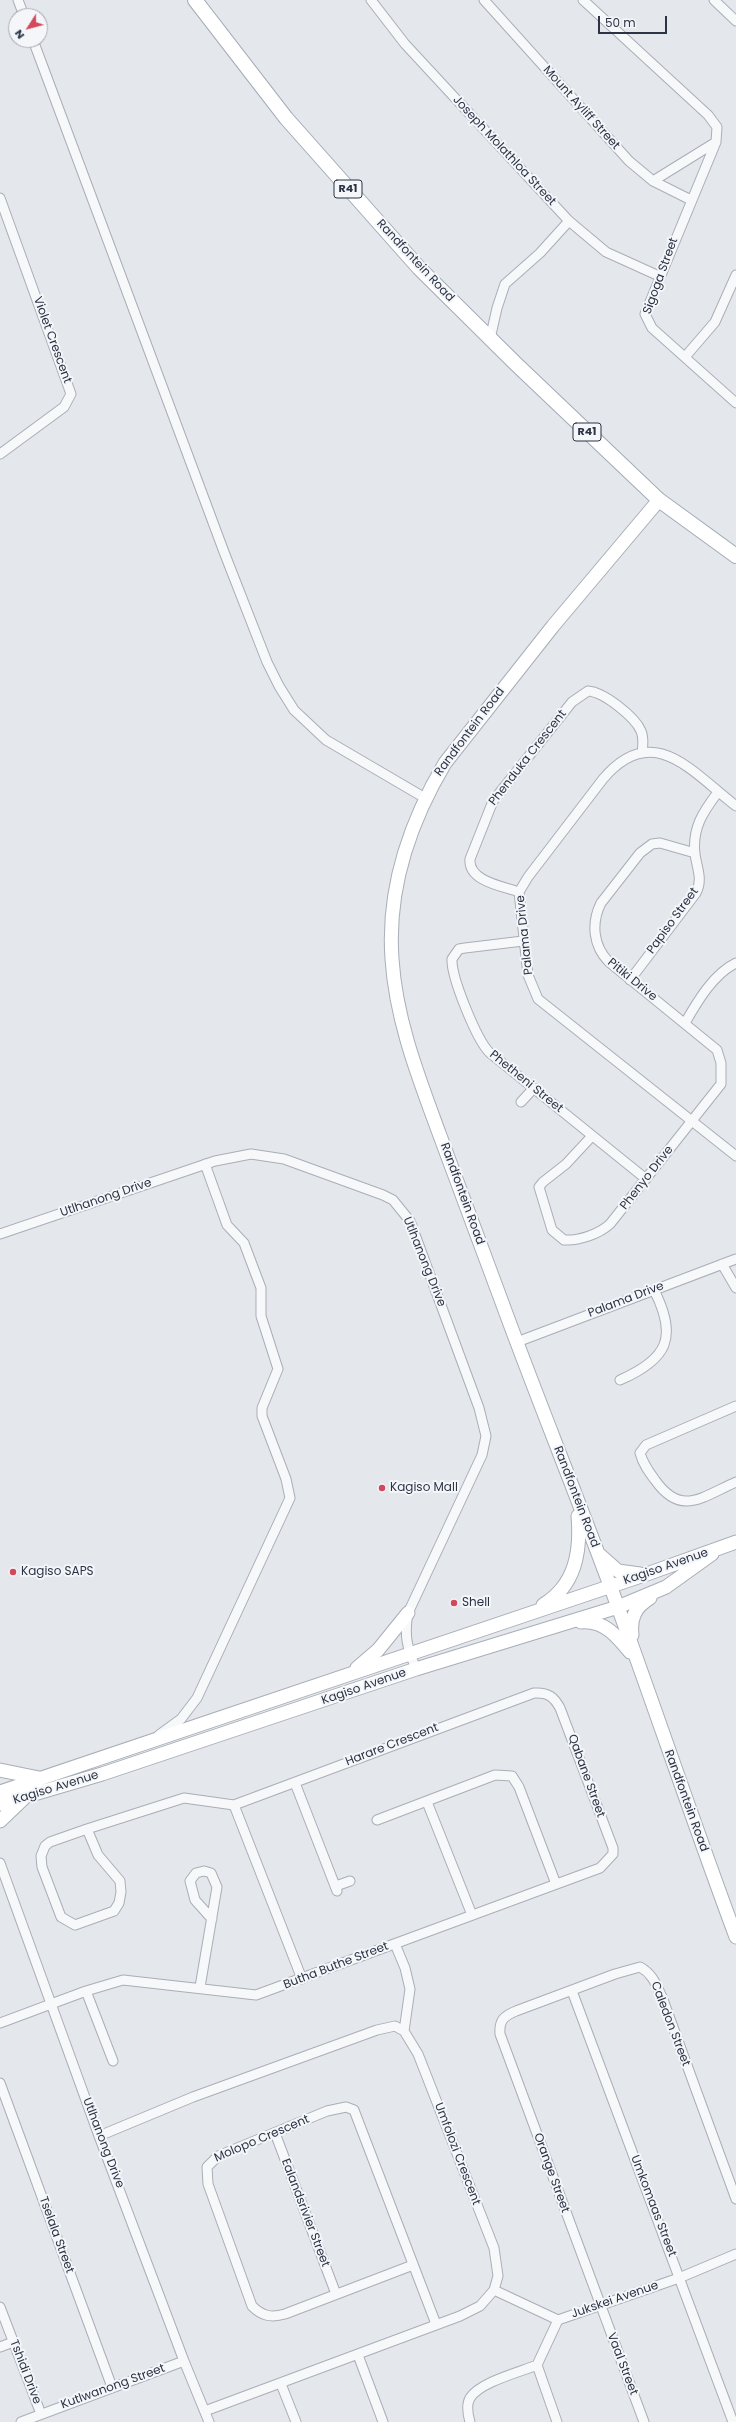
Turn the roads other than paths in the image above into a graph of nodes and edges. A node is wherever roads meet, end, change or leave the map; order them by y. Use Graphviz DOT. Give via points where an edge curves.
graph roads {
  1 [pos="195,0"];
  2 [pos="371,0"];
  3 [pos="484,0"];
  4 [pos="583,0"];
  5 [pos="714,0"];
  6 [pos="736,21"];
  7 [pos="36,48"];
  8 [pos="716,142"];
  9 [pos="653,181"];
  10 [pos="0,198"];
  11 [pos="691,200"];
  12 [pos="569,221"];
  13 [pos="736,275"];
  14 [pos="659,276"];
  15 [pos="490,339"];
  16 [pos="685,357"];
  17 [pos="736,403"];
  18 [pos="1,450"];
  19 [pos="660,500"];
  20 [pos="736,556"];
  21 [pos="642,753"];
  22 [pos="718,792"];
  23 [pos="425,798"];
  24 [pos="736,806"];
  25 [pos="695,853"];
  26 [pos="519,892"];
  27 [pos="523,941"];
  28 [pos="736,963"];
  29 [pos="630,980"];
  30 [pos="685,1023"];
  31 [pos="721,1084"];
  32 [pos="533,1089"];
  33 [pos="521,1102"];
  34 [pos="692,1122"];
  35 [pos="592,1136"];
  36 [pos="736,1156"];
  37 [pos="205,1164"];
  38 [pos="646,1179"];
  39 [pos="0,1234"];
  40 [pos="736,1258"];
  41 [pos="722,1264"];
  42 [pos="736,1288"];
  43 [pos="654,1290"];
  44 [pos="517,1342"];
  45 [pos="620,1380"];
  46 [pos="736,1406"];
  47 [pos="736,1482"];
  48 [pos="577,1500"];
  49 [pos="736,1542"];
  50 [pos="718,1549"];
  51 [pos="597,1553"];
  52 [pos="647,1574"];
  53 [pos="610,1586"];
  54 [pos="666,1587"];
  55 [pos="618,1607"];
  56 [pos="408,1613"];
  57 [pos="532,1613"];
  58 [pos="568,1623"];
  59 [pos="410,1653"];
  60 [pos="635,1657"];
  61 [pos="416,1669"];
  62 [pos="349,1674"];
  63 [pos="551,1695"];
  64 [pos="146,1744"];
  65 [pos="0,1770"];
  66 [pos="40,1778"];
  67 [pos="295,1783"];
  68 [pos="0,1792"];
  69 [pos="24,1798"];
  70 [pos="427,1802"];
  71 [pos="0,1804"];
  72 [pos="234,1805"];
  73 [pos="377,1820"];
  74 [pos="0,1821"];
  75 [pos="87,1829"];
  76 [pos="610,1859"];
  77 [pos="0,1863"];
  78 [pos="350,1881"];
  79 [pos="556,1884"];
  80 [pos="472,1915"];
  81 [pos="212,1919"];
  82 [pos="736,1937"];
  83 [pos="395,1944"];
  84 [pos="302,1979"];
  85 [pos="200,1987"];
  86 [pos="86,1990"];
  87 [pos="572,1991"];
  88 [pos="50,2003"];
  89 [pos="0,2023"];
  90 [pos="404,2031"];
  91 [pos="503,2040"];
  92 [pos="113,2061"];
  93 [pos="0,2083"];
  94 [pos="275,2133"];
  95 [pos="99,2136"];
  96 [pos="736,2199"];
  97 [pos="736,2254"];
  98 [pos="413,2265"];
  99 [pos="679,2278"];
  100 [pos="494,2290"];
  101 [pos="336,2294"];
  102 [pos="600,2305"];
  103 [pos="0,2306"];
  104 [pos="558,2320"];
  105 [pos="436,2324"];
  106 [pos="14,2342"];
  107 [pos="0,2346"];
  108 [pos="358,2355"];
  109 [pos="184,2361"];
  110 [pos="537,2365"];
  111 [pos="281,2384"];
  112 [pos="112,2387"];
  113 [pos="205,2410"];
  114 [pos="41,2414"];
  115 [pos="21,2422"];
  116 [pos="209,2422"];
  117 [pos="296,2422"];
  118 [pos="383,2422"];
  119 [pos="470,2422"];
  120 [pos="557,2422"];
  121 [pos="644,2422"];
  122 [pos="733,2422"];
  1 -- 15 [label="main road, Randfontein Road / R41" via="286,118 419,268"];
  2 -- 12 [label="street, Joseph Molathloa Street" via="410,50"];
  3 -- 9 [label="street, Mount Ayliff Street" via="629,161"];
  4 -- 8 [label="street" via="708,114 717,127"];
  5 -- 6 [label="street"];
  7 -- 23 [label="street" via="224,552 279,686 294,710 326,740"];
  8 -- 9 [label="street"];
  8 -- 11 [label="street, Sigoga Street"];
  9 -- 11 [label="street, Mount Ayliff Street"];
  10 -- 18 [label="street, Violet Crescent" via="71,394 64,407"];
  11 -- 14 [label="street, Sigoga Street"];
  12 -- 14 [label="street, Joseph Molathloa Street" via="606,252"];
  12 -- 15 [label="street" via="540,253 505,284"];
  13 -- 16 [label="street" via="715,322"];
  14 -- 16 [label="street, Sigoga Street" via="645,318"];
  15 -- 19 [label="main road, Randfontein Road / R41"];
  16 -- 17 [label="street, Sigoga Street"];
  19 -- 20 [label="main road, Randfontein Road / R41"];
  19 -- 23 [label="street, Randfontein Road" via="553,626 445,763"];
  21 -- 22 [label="street, Palama Drive" via="671,756"];
  21 -- 26 [label="street, Palama Drive" via="615,765"];
  21 -- 26 [label="street, Phenduka Crescent" via="643,736 638,725 606,698 588,690 572,702 494,801 470,859 469,865 476,875"];
  22 -- 24 [label="street, Palama Drive"];
  22 -- 25 [label="street, Papiso Street" via="697,822"];
  23 -- 44 [label="street, Randfontein Road" via="407,842 393,911 391,937 396,991 413,1062"];
  25 -- 29 [label="street, Papiso Street" via="701,880 696,893"];
  25 -- 29 [label="street, Pitiki Drive" via="660,843 652,844 640,853 601,903 595,919 598,950"];
  26 -- 27 [label="street, Palama Drive"];
  27 -- 32 [label="street, Phetheni Street" via="459,950 452,959 452,965 481,1042 490,1053"];
  27 -- 34 [label="street, Palama Drive" via="531,986 538,999"];
  28 -- 30 [label="street" via="726,968 696,1003"];
  29 -- 30 [label="street, Pitiki Drive"];
  30 -- 31 [label="street, Pitiki Drive" via="717,1050 722,1062"];
  31 -- 34 [label="street, Phenyo Drive"];
  32 -- 33 [label="street"];
  32 -- 35 [label="street, Phetheni Street"];
  34 -- 36 [label="street, Palama Drive"];
  34 -- 38 [label="street, Phenyo Drive"];
  35 -- 38 [label="street, Phetheni Street"];
  35 -- 38 [label="street, Phenyo Drive" via="575,1156 539,1187 549,1223 555,1234 564,1240 570,1240 606,1228"];
  37 -- 39 [label="street, Utlhanong Drive"];
  37 -- 56 [label="street, Utlhanong Drive" via="250,1154 284,1159 383,1194 393,1200 410,1221 479,1408 486,1436 482,1455"];
  37 -- 64 [label="street" via="227,1225 244,1243 261,1288 261,1316 278,1369 262,1408 262,1416 286,1479 290,1498 200,1691 181,1719"];
  40 -- 41 [label="street, Palama Drive"];
  41 -- 42 [label="street"];
  41 -- 43 [label="street, Palama Drive"];
  43 -- 44 [label="street, Palama Drive"];
  43 -- 45 [label="street" via="665,1311 667,1324 664,1343 648,1367"];
  44 -- 48 [label="street, Randfontein Road"];
  46 -- 47 [label="street" via="651,1442 640,1453 645,1466 660,1487 669,1498 679,1502 693,1500"];
  48 -- 51 [label="street, Randfontein Road"];
  48 -- 57 [label="street" via="580,1540 574,1568 562,1590"];
  49 -- 50 [label="street, Kagiso Avenue"];
  50 -- 52 [label="street, Kagiso Avenue"];
  50 -- 54 [label="street, Kagiso Avenue"];
  51 -- 52 [label="street" via="618,1571"];
  51 -- 53 [label="street, Randfontein Road"];
  52 -- 53 [label="street, Kagiso Avenue"];
  53 -- 55 [label="street, Randfontein Road"];
  53 -- 57 [label="street, Kagiso Avenue"];
  54 -- 55 [label="street, Kagiso Avenue"];
  54 -- 60 [label="street" via="644,1602 631,1619"];
  55 -- 58 [label="street, Kagiso Avenue"];
  55 -- 60 [label="street, Randfontein Road"];
  56 -- 59 [label="street, Utlhanong Drive" via="405,1633"];
  56 -- 62 [label="street" via="378,1650"];
  57 -- 59 [label="street, Kagiso Avenue"];
  58 -- 60 [label="street" via="589,1621 601,1624"];
  58 -- 61 [label="street, Kagiso Avenue"];
  59 -- 61 [label="street, Utlhanong Drive"];
  59 -- 62 [label="street, Kagiso Avenue"];
  60 -- 82 [label="street, Randfontein Road"];
  61 -- 69 [label="street, Kagiso Avenue" via="116,1770"];
  62 -- 64 [label="street, Kagiso Avenue"];
  63 -- 67 [label="street, Harare Crescent" via="543,1692 534,1693"];
  63 -- 76 [label="street, Qabane Street" via="560,1708 613,1848"];
  64 -- 66 [label="street, Kagiso Avenue"];
  65 -- 66 [label="street"];
  66 -- 68 [label="street, Kagiso Avenue"];
  67 -- 72 [label="street, Harare Crescent"];
  67 -- 78 [label="street" via="337,1889"];
  69 -- 71 [label="street, Kagiso Avenue"];
  69 -- 74 [label="street"];
  70 -- 73 [label="street"];
  70 -- 79 [label="street" via="495,1774 512,1776 519,1787"];
  70 -- 80 [label="street"];
  72 -- 75 [label="street" via="184,1798"];
  72 -- 84 [label="street"];
  75 -- 75 [label="street" via="50,1842 40,1856 61,1917 75,1925 114,1911 118,1907 121,1892 120,1881 98,1855"];
  76 -- 79 [label="street, Butha Buthe Street" via="600,1868"];
  77 -- 88 [label="street, Utlhanong Drive"];
  79 -- 80 [label="street, Butha Buthe Street"];
  80 -- 83 [label="street, Butha Buthe Street"];
  81 -- 81 [label="street" via="216,1882 207,1871 196,1872 190,1881 192,1894"];
  81 -- 85 [label="street"];
  83 -- 84 [label="street, Butha Buthe Street"];
  83 -- 90 [label="street" via="410,1989"];
  84 -- 85 [label="street, Butha Buthe Street" via="256,1995 232,1994"];
  85 -- 86 [label="street, Butha Buthe Street" via="122,1980"];
  86 -- 88 [label="street, Butha Buthe Street"];
  86 -- 92 [label="street"];
  87 -- 91 [label="street, Caledon Street" via="507,2015 500,2023"];
  87 -- 96 [label="street, Caledon Street" via="634,1968 640,1968 653,1978"];
  87 -- 99 [label="street, Umkomaas Street"];
  88 -- 89 [label="street, Butha Buthe Street"];
  88 -- 95 [label="street, Utlhanong Drive"];
  90 -- 95 [label="street" via="395,2026 377,2030 193,2097"];
  90 -- 100 [label="street, Umfolozi Crescent" via="418,2054 436,2097 494,2248 498,2276"];
  91 -- 102 [label="street, Orange Street"];
  93 -- 112 [label="street, Tselala Street"];
  94 -- 98 [label="street, Molopo Crescent" via="340,2107 354,2110"];
  94 -- 101 [label="street, Ealandsrivier Street"];
  94 -- 101 [label="street, Molopo Crescent" via="218,2156 210,2162 206,2173 252,2306 262,2315 278,2316"];
  95 -- 109 [label="street, Utlhanong Drive"];
  97 -- 99 [label="street, Jukskei Avenue"];
  98 -- 101 [label="street, Molopo Crescent"];
  98 -- 105 [label="street, Molopo Crescent"];
  99 -- 102 [label="street, Jukskei Avenue"];
  99 -- 122 [label="street, Umkomaas Street"];
  100 -- 104 [label="street, Jukskei Avenue"];
  100 -- 105 [label="street" via="480,2306"];
  102 -- 104 [label="street, Jukskei Avenue"];
  102 -- 121 [label="street, Vaal Street"];
  103 -- 106 [label="street, Tshidi Drive"];
  104 -- 110 [label="street"];
  105 -- 108 [label="street"];
  106 -- 107 [label="street"];
  106 -- 114 [label="street, Tshidi Drive"];
  108 -- 111 [label="street"];
  108 -- 118 [label="street"];
  109 -- 112 [label="street, Kutlwanong Street"];
  109 -- 113 [label="street, Utlhanong Drive"];
  110 -- 119 [label="street" via="491,2383 474,2393 469,2398"];
  110 -- 120 [label="street"];
  111 -- 113 [label="street"];
  111 -- 117 [label="street"];
  112 -- 114 [label="street, Kutlwanong Street"];
  113 -- 116 [label="street, Utlhanong Drive"];
  114 -- 115 [label="street, Kutlwanong Street"];
}
